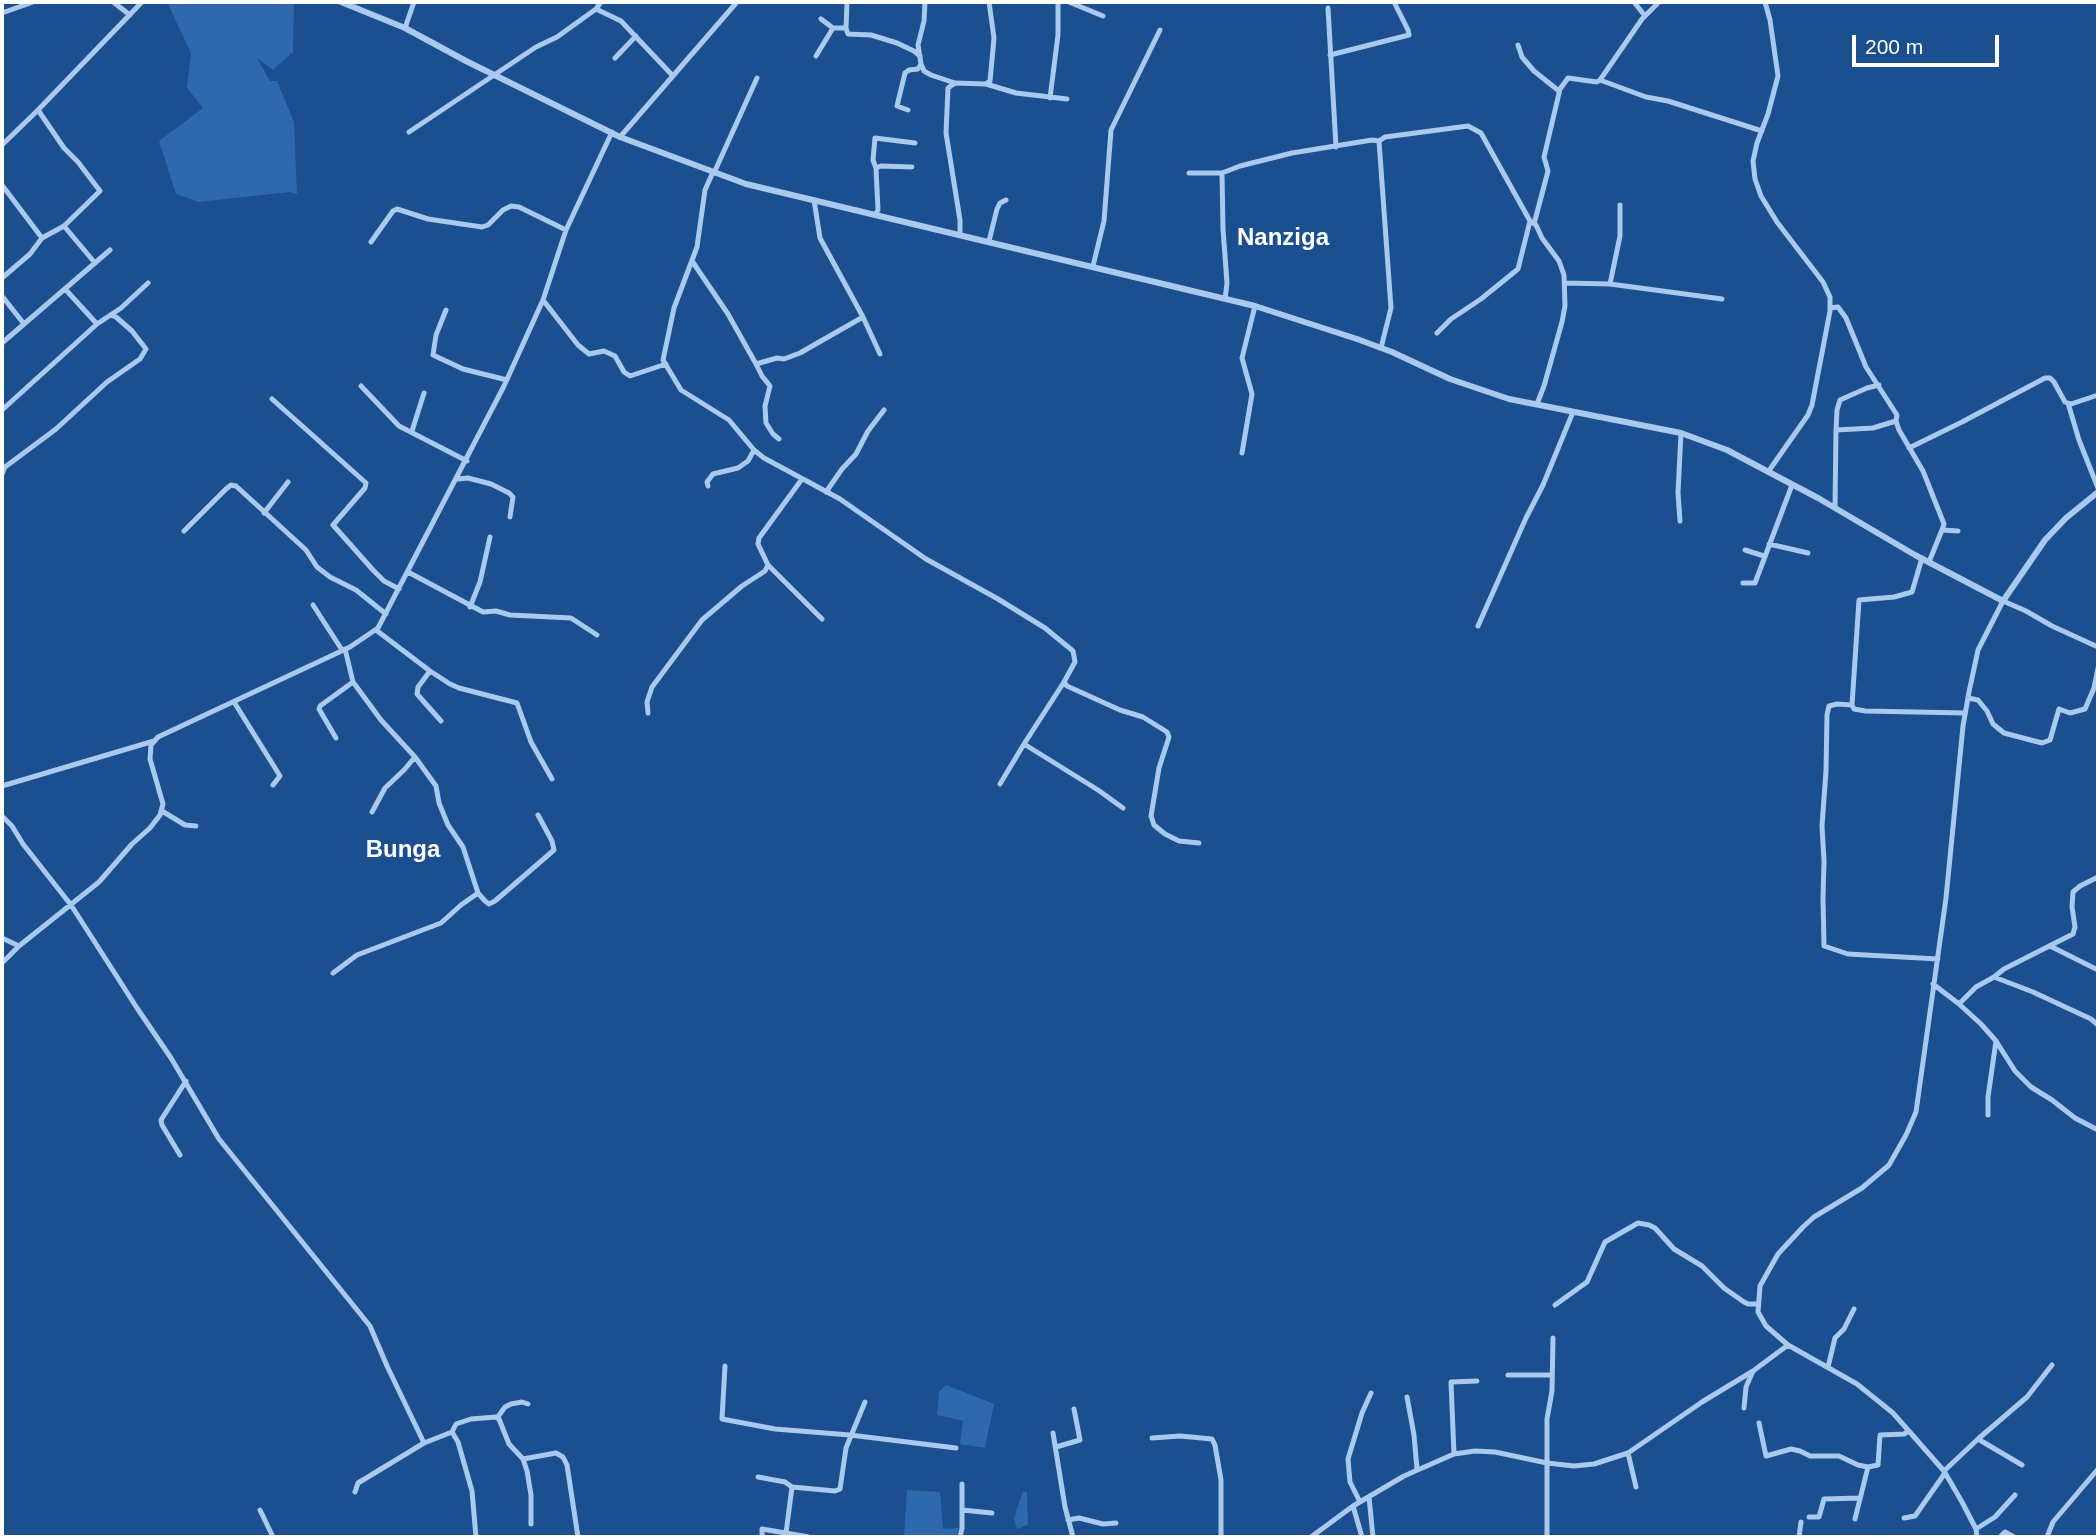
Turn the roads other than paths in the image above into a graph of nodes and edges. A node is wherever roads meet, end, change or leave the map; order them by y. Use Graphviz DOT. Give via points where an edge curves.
graph roads {
  1 [pos="33,2"];
  2 [pos="113,2"];
  3 [pos="142,2"];
  4 [pos="341,2"];
  5 [pos="414,2"];
  6 [pos="601,2"];
  7 [pos="737,2"];
  8 [pos="847,2"];
  9 [pos="925,2"];
  10 [pos="989,2"];
  11 [pos="1058,2"];
  12 [pos="1072,2"];
  13 [pos="1394,2"];
  14 [pos="1634,2"];
  15 [pos="1659,2"];
  16 [pos="1765,2"];
  17 [pos="1328,8"];
  18 [pos="596,9"];
  19 [pos="2,13"];
  20 [pos="130,15"];
  21 [pos="1102,16"];
  22 [pos="1645,16"];
  23 [pos="821,19"];
  24 [pos="405,28"];
  25 [pos="833,28"];
  26 [pos="846,28"];
  27 [pos="1160,30"];
  28 [pos="636,36"];
  29 [pos="1518,46"];
  30 [pos="920,55"];
  31 [pos="1330,55"];
  32 [pos="816,56"];
  33 [pos="615,58"];
  34 [pos="921,64"];
  35 [pos="494,75"];
  36 [pos="673,76"];
  37 [pos="757,78"];
  38 [pos="944,80"];
  39 [pos="1600,80"];
  40 [pos="955,83"];
  41 [pos="986,84"];
  42 [pos="948,89"];
  43 [pos="1559,91"];
  44 [pos="1050,98"];
  45 [pos="1067,99"];
  46 [pos="38,110"];
  47 [pos="908,110"];
  48 [pos="1762,131"];
  49 [pos="409,132"];
  50 [pos="612,132"];
  51 [pos="620,137"];
  52 [pos="1379,141"];
  53 [pos="915,143"];
  54 [pos="2,145"];
  55 [pos="1336,147"];
  56 [pos="912,167"];
  57 [pos="876,168"];
  58 [pos="714,172"];
  59 [pos="1189,173"];
  60 [pos="1222,173"];
  61 [pos="2,185"];
  62 [pos="1006,200"];
  63 [pos="814,201"];
  64 [pos="1620,205"];
  65 [pos="875,215"];
  66 [pos="1532,223"];
  67 [pos="64,226"];
  68 [pos="566,230"];
  69 [pos="960,235"];
  70 [pos="42,238"];
  71 [pos="371,242"];
  72 [pos="989,242"];
  73 [pos="110,250"];
  74 [pos="692,261"];
  75 [pos="95,263"];
  76 [pos="1093,266"];
  77 [pos="2,278"];
  78 [pos="148,283"];
  79 [pos="1565,283"];
  80 [pos="1609,284"];
  81 [pos="66,290"];
  82 [pos="2,296"];
  83 [pos="1225,299"];
  84 [pos="1722,299"];
  85 [pos="543,300"];
  86 [pos="1255,306"];
  87 [pos="1830,308"];
  88 [pos="446,310"];
  89 [pos="111,315"];
  90 [pos="863,317"];
  91 [pos="24,324"];
  92 [pos="97,324"];
  93 [pos="1437,333"];
  94 [pos="2,343"];
  95 [pos="1381,348"];
  96 [pos="880,354"];
  97 [pos="666,364"];
  98 [pos="756,364"];
  99 [pos="507,380"];
  100 [pos="1879,385"];
  101 [pos="361,386"];
  102 [pos="424,393"];
  103 [pos="2098,395"];
  104 [pos="272,399"];
  105 [pos="2068,403"];
  106 [pos="1536,404"];
  107 [pos="2,410"];
  108 [pos="884,410"];
  109 [pos="1573,412"];
  110 [pos="1896,421"];
  111 [pos="1836,430"];
  112 [pos="412,431"];
  113 [pos="1681,433"];
  114 [pos="779,439"];
  115 [pos="1909,447"];
  116 [pos="754,450"];
  117 [pos="1242,453"];
  118 [pos="467,461"];
  119 [pos="3,466"];
  120 [pos="1768,472"];
  121 [pos="2,474"];
  122 [pos="458,478"];
  123 [pos="802,479"];
  124 [pos="288,482"];
  125 [pos="1792,485"];
  126 [pos="708,486"];
  127 [pos="2098,490"];
  128 [pos="826,492"];
  129 [pos="1835,508"];
  130 [pos="264,513"];
  131 [pos="510,517"];
  132 [pos="1680,521"];
  133 [pos="1942,530"];
  134 [pos="184,531"];
  135 [pos="1958,531"];
  136 [pos="489,537"];
  137 [pos="1769,544"];
  138 [pos="1745,550"];
  139 [pos="1808,553"];
  140 [pos="1764,556"];
  141 [pos="1922,558"];
  142 [pos="1929,562"];
  143 [pos="768,565"];
  144 [pos="408,572"];
  145 [pos="1743,583"];
  146 [pos="399,589"];
  147 [pos="2003,601"];
  148 [pos="313,605"];
  149 [pos="470,607"];
  150 [pos="386,614"];
  151 [pos="822,618"];
  152 [pos="1478,626"];
  153 [pos="376,630"];
  154 [pos="597,635"];
  155 [pos="2098,647"];
  156 [pos="344,650"];
  157 [pos="2098,668"];
  158 [pos="430,671"];
  159 [pos="353,682"];
  160 [pos="1064,682"];
  161 [pos="1968,698"];
  162 [pos="234,702"];
  163 [pos="1852,705"];
  164 [pos="648,713"];
  165 [pos="1965,713"];
  166 [pos="441,721"];
  167 [pos="336,738"];
  168 [pos="154,741"];
  169 [pos="1024,744"];
  170 [pos="415,757"];
  171 [pos="552,779"];
  172 [pos="1000,784"];
  173 [pos="273,785"];
  174 [pos="2,786"];
  175 [pos="1123,808"];
  176 [pos="162,811"];
  177 [pos="372,812"];
  178 [pos="538,815"];
  179 [pos="2,816"];
  180 [pos="196,826"];
  181 [pos="1199,843"];
  182 [pos="2098,877"];
  183 [pos="478,893"];
  184 [pos="72,905"];
  185 [pos="2,938"];
  186 [pos="19,946"];
  187 [pos="2050,946"];
  188 [pos="1938,959"];
  189 [pos="2,963"];
  190 [pos="2098,970"];
  191 [pos="333,973"];
  192 [pos="1994,977"];
  193 [pos="1933,984"];
  194 [pos="1959,1004"];
  195 [pos="2098,1025"];
  196 [pos="1996,1041"];
  197 [pos="186,1082"];
  198 [pos="1988,1115"];
  199 [pos="2098,1130"];
  200 [pos="180,1155"];
  201 [pos="1758,1304"];
  202 [pos="1555,1305"];
  203 [pos="1854,1309"];
  204 [pos="1553,1338"];
  205 [pos="1788,1345"];
  206 [pos="2052,1365"];
  207 [pos="725,1366"];
  208 [pos="1828,1367"];
  209 [pos="1753,1371"];
  210 [pos="1508,1375"];
  211 [pos="1552,1375"];
  212 [pos="1477,1381"];
  213 [pos="1371,1393"];
  214 [pos="1406,1397"];
  215 [pos="865,1402"];
  216 [pos="528,1404"];
  217 [pos="1744,1408"];
  218 [pos="1074,1409"];
  219 [pos="497,1418"];
  220 [pos="1759,1423"];
  221 [pos="1909,1431"];
  222 [pos="452,1432"];
  223 [pos="1053,1433"];
  224 [pos="850,1435"];
  225 [pos="1152,1438"];
  226 [pos="1978,1438"];
  227 [pos="425,1443"];
  228 [pos="1056,1447"];
  229 [pos="956,1448"];
  230 [pos="1628,1453"];
  231 [pos="1454,1454"];
  232 [pos="523,1459"];
  233 [pos="1547,1463"];
  234 [pos="2022,1465"];
  235 [pos="1868,1466"];
  236 [pos="1418,1469"];
  237 [pos="2098,1469"];
  238 [pos="1944,1472"];
  239 [pos="758,1477"];
  240 [pos="961,1484"];
  241 [pos="792,1487"];
  242 [pos="1636,1487"];
  243 [pos="355,1492"];
  244 [pos="2015,1494"];
  245 [pos="1369,1497"];
  246 [pos="1860,1498"];
  247 [pos="1360,1502"];
  248 [pos="1353,1506"];
  249 [pos="260,1510"];
  250 [pos="962,1510"];
  251 [pos="992,1513"];
  252 [pos="1809,1517"];
  253 [pos="1904,1518"];
  254 [pos="1855,1519"];
  255 [pos="1068,1520"];
  256 [pos="1801,1522"];
  257 [pos="1116,1523"];
  258 [pos="531,1524"];
  259 [pos="1976,1530"];
  260 [pos="786,1533"];
  261 [pos="273,1537"];
  262 [pos="476,1537"];
  263 [pos="578,1537"];
  264 [pos="761,1537"];
  265 [pos="809,1537"];
  266 [pos="960,1537"];
  267 [pos="1073,1537"];
  268 [pos="1221,1537"];
  269 [pos="1311,1537"];
  270 [pos="1362,1537"];
  271 [pos="1373,1537"];
  272 [pos="1547,1537"];
  273 [pos="1799,1537"];
  274 [pos="1977,1537"];
  275 [pos="2000,1537"];
  276 [pos="2014,1537"];
  277 [pos="2046,1537"];
  1 -- 19 [label="street"];
  2 -- 20 [label="street"];
  3 -- 20 [label="street"];
  4 -- 24 [label="street"];
  5 -- 24 [label="street"];
  6 -- 18 [label="street"];
  7 -- 36 [label="street"];
  8 -- 26 [label="street"];
  9 -- 30 [label="street"];
  10 -- 41 [label="street" via="993,38 990,81"];
  11 -- 44 [label="street"];
  12 -- 21 [label="street"];
  13 -- 31 [label="street" via="1409,35"];
  14 -- 22 [label="street"];
  15 -- 22 [label="street"];
  16 -- 48 [label="street" via="1778,76"];
  17 -- 31 [label="street"];
  18 -- 28 [label="street" via="621,21"];
  18 -- 35 [label="street"];
  20 -- 46 [label="street"];
  22 -- 39 [label="street"];
  23 -- 25 [label="street"];
  24 -- 35 [label="street"];
  25 -- 26 [label="street"];
  25 -- 32 [label="street"];
  26 -- 30 [label="street" via="848,34 871,35"];
  27 -- 76 [label="street" via="1111,130 1104,221"];
  28 -- 33 [label="street"];
  28 -- 36 [label="street"];
  29 -- 43 [label="street" via="1534,71"];
  30 -- 34 [label="street"];
  31 -- 55 [label="street"];
  34 -- 38 [label="street" via="924,71"];
  34 -- 47 [label="street" via="905,73 897,106"];
  35 -- 49 [label="street"];
  35 -- 50 [label="street"];
  36 -- 51 [label="street"];
  37 -- 58 [label="street"];
  38 -- 40 [label="street"];
  38 -- 42 [label="street"];
  39 -- 43 [label="street" via="1568,78"];
  39 -- 48 [label="street"];
  40 -- 41 [label="street"];
  40 -- 42 [label="street"];
  41 -- 44 [label="street"];
  42 -- 69 [label="street" via="946,133"];
  43 -- 66 [label="street" via="1544,157 1548,171"];
  44 -- 45 [label="street"];
  46 -- 54 [label="street"];
  46 -- 67 [label="street" via="100,191"];
  48 -- 87 [label="street" via="1753,161 1761,197 1824,282"];
  50 -- 51 [label="street"];
  50 -- 68 [label="street"];
  51 -- 58 [label="street"];
  52 -- 55 [label="street"];
  52 -- 66 [label="street" via="1468,126 1481,133"];
  52 -- 95 [label="street" via="1391,308"];
  53 -- 57 [label="street" via="875,138"];
  55 -- 60 [label="street" via="1271,157"];
  56 -- 57 [label="street"];
  57 -- 65 [label="street"];
  58 -- 63 [label="street"];
  58 -- 74 [label="street" via="705,190"];
  59 -- 60 [label="street"];
  60 -- 83 [label="street"];
  61 -- 70 [label="street"];
  62 -- 72 [label="street" via="997,209"];
  63 -- 65 [label="street"];
  63 -- 90 [label="street" via="820,238"];
  64 -- 80 [label="street" via="1620,236"];
  65 -- 69 [label="street"];
  66 -- 79 [label="street" via="1559,261"];
  66 -- 93 [label="street" via="1518,269"];
  67 -- 70 [label="street"];
  67 -- 75 [label="street"];
  68 -- 71 [label="street" via="511,206 482,227 397,209"];
  68 -- 85 [label="street"];
  69 -- 72 [label="street"];
  70 -- 77 [label="street"];
  72 -- 76 [label="street"];
  73 -- 75 [label="street"];
  74 -- 97 [label="street" via="674,308 663,360"];
  74 -- 98 [label="street"];
  75 -- 81 [label="street"];
  76 -- 83 [label="street"];
  78 -- 89 [label="street"];
  79 -- 80 [label="street"];
  79 -- 106 [label="street" via="1562,322"];
  80 -- 84 [label="street"];
  81 -- 91 [label="street"];
  81 -- 92 [label="street"];
  82 -- 91 [label="street"];
  83 -- 86 [label="street"];
  85 -- 97 [label="street" via="578,345 589,354 604,351 615,356 629,376"];
  85 -- 99 [label="street"];
  86 -- 95 [label="street"];
  86 -- 117 [label="street" via="1242,358 1252,394"];
  87 -- 100 [label="street" via="1838,307 1846,318 1866,367"];
  87 -- 120 [label="street" via="1812,405"];
  88 -- 99 [label="street" via="433,355 463,369"];
  89 -- 92 [label="street"];
  89 -- 119 [label="street" via="146,349 139,359 56,429"];
  90 -- 96 [label="street"];
  90 -- 98 [label="street" via="800,353"];
  91 -- 94 [label="street"];
  92 -- 107 [label="street"];
  95 -- 106 [label="street" via="1450,379 1509,400"];
  97 -- 116 [label="street" via="681,390 729,420"];
  98 -- 114 [label="street" via="770,386 766,423"];
  99 -- 118 [label="street"];
  100 -- 110 [label="street"];
  100 -- 111 [label="street" via="1840,400"];
  101 -- 112 [label="street" via="399,426"];
  102 -- 112 [label="street"];
  103 -- 105 [label="street"];
  104 -- 146 [label="street" via="366,483 333,525 384,581"];
  105 -- 115 [label="street" via="2054,382 2045,378"];
  105 -- 127 [label="street"];
  106 -- 109 [label="street"];
  108 -- 128 [label="street"];
  109 -- 113 [label="street"];
  109 -- 152 [label="street"];
  110 -- 111 [label="street" via="1873,428"];
  110 -- 115 [label="street"];
  111 -- 129 [label="street"];
  112 -- 118 [label="street"];
  113 -- 120 [label="street"];
  113 -- 132 [label="street"];
  115 -- 133 [label="street" via="1923,471 1944,524"];
  116 -- 123 [label="street"];
  116 -- 126 [label="street" via="738,468 713,474"];
  118 -- 122 [label="street"];
  119 -- 121 [label="street"];
  120 -- 125 [label="street"];
  122 -- 131 [label="street" via="491,484 509,493 513,497"];
  122 -- 144 [label="street"];
  123 -- 128 [label="street"];
  123 -- 143 [label="street" via="759,538"];
  124 -- 130 [label="street"];
  125 -- 129 [label="street"];
  125 -- 137 [label="street"];
  127 -- 147 [label="street" via="2045,540"];
  128 -- 160 [label="street" via="926,559 1045,628 1073,651 1075,662"];
  129 -- 141 [label="street"];
  130 -- 134 [label="street" via="231,485"];
  130 -- 150 [label="street" via="306,550 317,567"];
  133 -- 135 [label="street"];
  133 -- 142 [label="street"];
  136 -- 149 [label="street"];
  137 -- 139 [label="street"];
  137 -- 140 [label="street"];
  138 -- 140 [label="street"];
  140 -- 145 [label="street" via="1755,583"];
  141 -- 142 [label="street"];
  141 -- 163 [label="street" via="1912,592 1859,600"];
  142 -- 147 [label="street"];
  143 -- 151 [label="street"];
  143 -- 164 [label="street" via="702,620 652,687"];
  144 -- 146 [label="street"];
  144 -- 149 [label="street"];
  146 -- 150 [label="street"];
  147 -- 155 [label="street"];
  147 -- 161 [label="street" via="1978,650"];
  148 -- 156 [label="street"];
  149 -- 154 [label="street" via="510,615 571,618"];
  150 -- 153 [label="street"];
  153 -- 156 [label="street"];
  153 -- 158 [label="street"];
  156 -- 159 [label="street"];
  156 -- 162 [label="street"];
  157 -- 161 [label="street" via="2085,709 2070,713 2059,709 2050,740 2042,743 2004,733 1978,700"];
  158 -- 166 [label="street" via="417,694"];
  158 -- 171 [label="street" via="458,688 517,703 531,742"];
  159 -- 167 [label="street" via="319,709"];
  159 -- 170 [label="street"];
  160 -- 169 [label="street"];
  160 -- 181 [label="street" via="1167,732 1154,825 1179,841"];
  161 -- 165 [label="street"];
  162 -- 168 [label="street"];
  162 -- 173 [label="street" via="280,776"];
  163 -- 165 [label="street" via="1865,711"];
  163 -- 188 [label="street" via="1829,706 1827,715 1822,826 1824,946 1848,954"];
  165 -- 188 [label="street"];
  168 -- 174 [label="street"];
  168 -- 176 [label="street" via="150,759"];
  169 -- 172 [label="street"];
  169 -- 175 [label="street"];
  170 -- 177 [label="street" via="385,788"];
  170 -- 183 [label="street" via="436,786"];
  176 -- 180 [label="street" via="185,825"];
  176 -- 184 [label="street"];
  178 -- 183 [label="street" via="554,850 492,903"];
  179 -- 184 [label="street"];
  182 -- 187 [label="street" via="2074,889 2076,927 2073,934"];
  183 -- 191 [label="street" via="441,923 357,955"];
  184 -- 186 [label="street"];
  184 -- 197 [label="street"];
  185 -- 186 [label="street"];
  186 -- 189 [label="street"];
  187 -- 190 [label="street"];
  187 -- 192 [label="street"];
  188 -- 193 [label="street"];
  192 -- 194 [label="street"];
  192 -- 195 [label="street"];
  193 -- 194 [label="street"];
  193 -- 201 [label="street" via="1916,1112 1898,1151 1867,1183 1814,1217 1791,1239 1760,1286"];
  194 -- 196 [label="street"];
  196 -- 198 [label="street"];
  196 -- 199 [label="street" via="2031,1087"];
  197 -- 200 [label="street" via="161,1119"];
  197 -- 227 [label="street" via="219,1139 370,1326"];
  201 -- 202 [label="street" via="1748,1304 1674,1249 1655,1228 1638,1223 1605,1242 1587,1282"];
  201 -- 205 [label="street" via="1762,1321"];
  203 -- 208 [label="street" via="1836,1338"];
  204 -- 211 [label="street"];
  205 -- 208 [label="street"];
  205 -- 209 [label="street"];
  206 -- 226 [label="street" via="2027,1397"];
  207 -- 224 [label="street" via="722,1419"];
  208 -- 221 [label="street" via="1869,1393"];
  209 -- 217 [label="street"];
  209 -- 230 [label="street"];
  210 -- 211 [label="street"];
  211 -- 233 [label="street"];
  212 -- 231 [label="street" via="1451,1382"];
  213 -- 247 [label="street" via="1348,1459 1350,1482"];
  214 -- 236 [label="street"];
  215 -- 224 [label="street"];
  216 -- 219 [label="street" via="505,1406"];
  218 -- 228 [label="street" via="1080,1440"];
  219 -- 222 [label="street" via="471,1419 456,1424"];
  219 -- 232 [label="street" via="509,1444"];
  220 -- 235 [label="street" via="1766,1456 1791,1450 1810,1457 1839,1456"];
  221 -- 235 [label="street" via="1880,1435 1878,1465"];
  221 -- 238 [label="street"];
  222 -- 227 [label="street"];
  222 -- 262 [label="street" via="472,1491"];
  223 -- 228 [label="street"];
  224 -- 229 [label="street"];
  224 -- 241 [label="street" via="840,1489"];
  225 -- 268 [label="street" via="1212,1439 1221,1480"];
  226 -- 234 [label="street"];
  226 -- 238 [label="street"];
  227 -- 243 [label="street" via="358,1483"];
  228 -- 255 [label="street"];
  230 -- 233 [label="street" via="1594,1464"];
  230 -- 242 [label="street"];
  231 -- 233 [label="street" via="1495,1452"];
  231 -- 236 [label="street"];
  232 -- 258 [label="street" via="531,1495"];
  232 -- 263 [label="street" via="556,1453 563,1457"];
  233 -- 272 [label="street"];
  235 -- 246 [label="street"];
  236 -- 245 [label="street"];
  237 -- 277 [label="street" via="2053,1522"];
  238 -- 253 [label="street" via="1915,1516"];
  238 -- 259 [label="street"];
  239 -- 241 [label="street"];
  240 -- 250 [label="street"];
  241 -- 260 [label="street"];
  244 -- 259 [label="street"];
  245 -- 247 [label="street"];
  245 -- 271 [label="street"];
  246 -- 252 [label="street" via="1824,1499 1819,1517"];
  246 -- 254 [label="street"];
  247 -- 248 [label="street"];
  248 -- 269 [label="street"];
  248 -- 270 [label="street"];
  249 -- 261 [label="street"];
  250 -- 251 [label="street"];
  250 -- 266 [label="street"];
  255 -- 257 [label="street"];
  255 -- 267 [label="street"];
  256 -- 273 [label="street"];
  259 -- 274 [label="street"];
  260 -- 264 [label="street" via="762,1529"];
  260 -- 265 [label="street"];
  275 -- 276 [label="street" via="2005,1532"];
}
